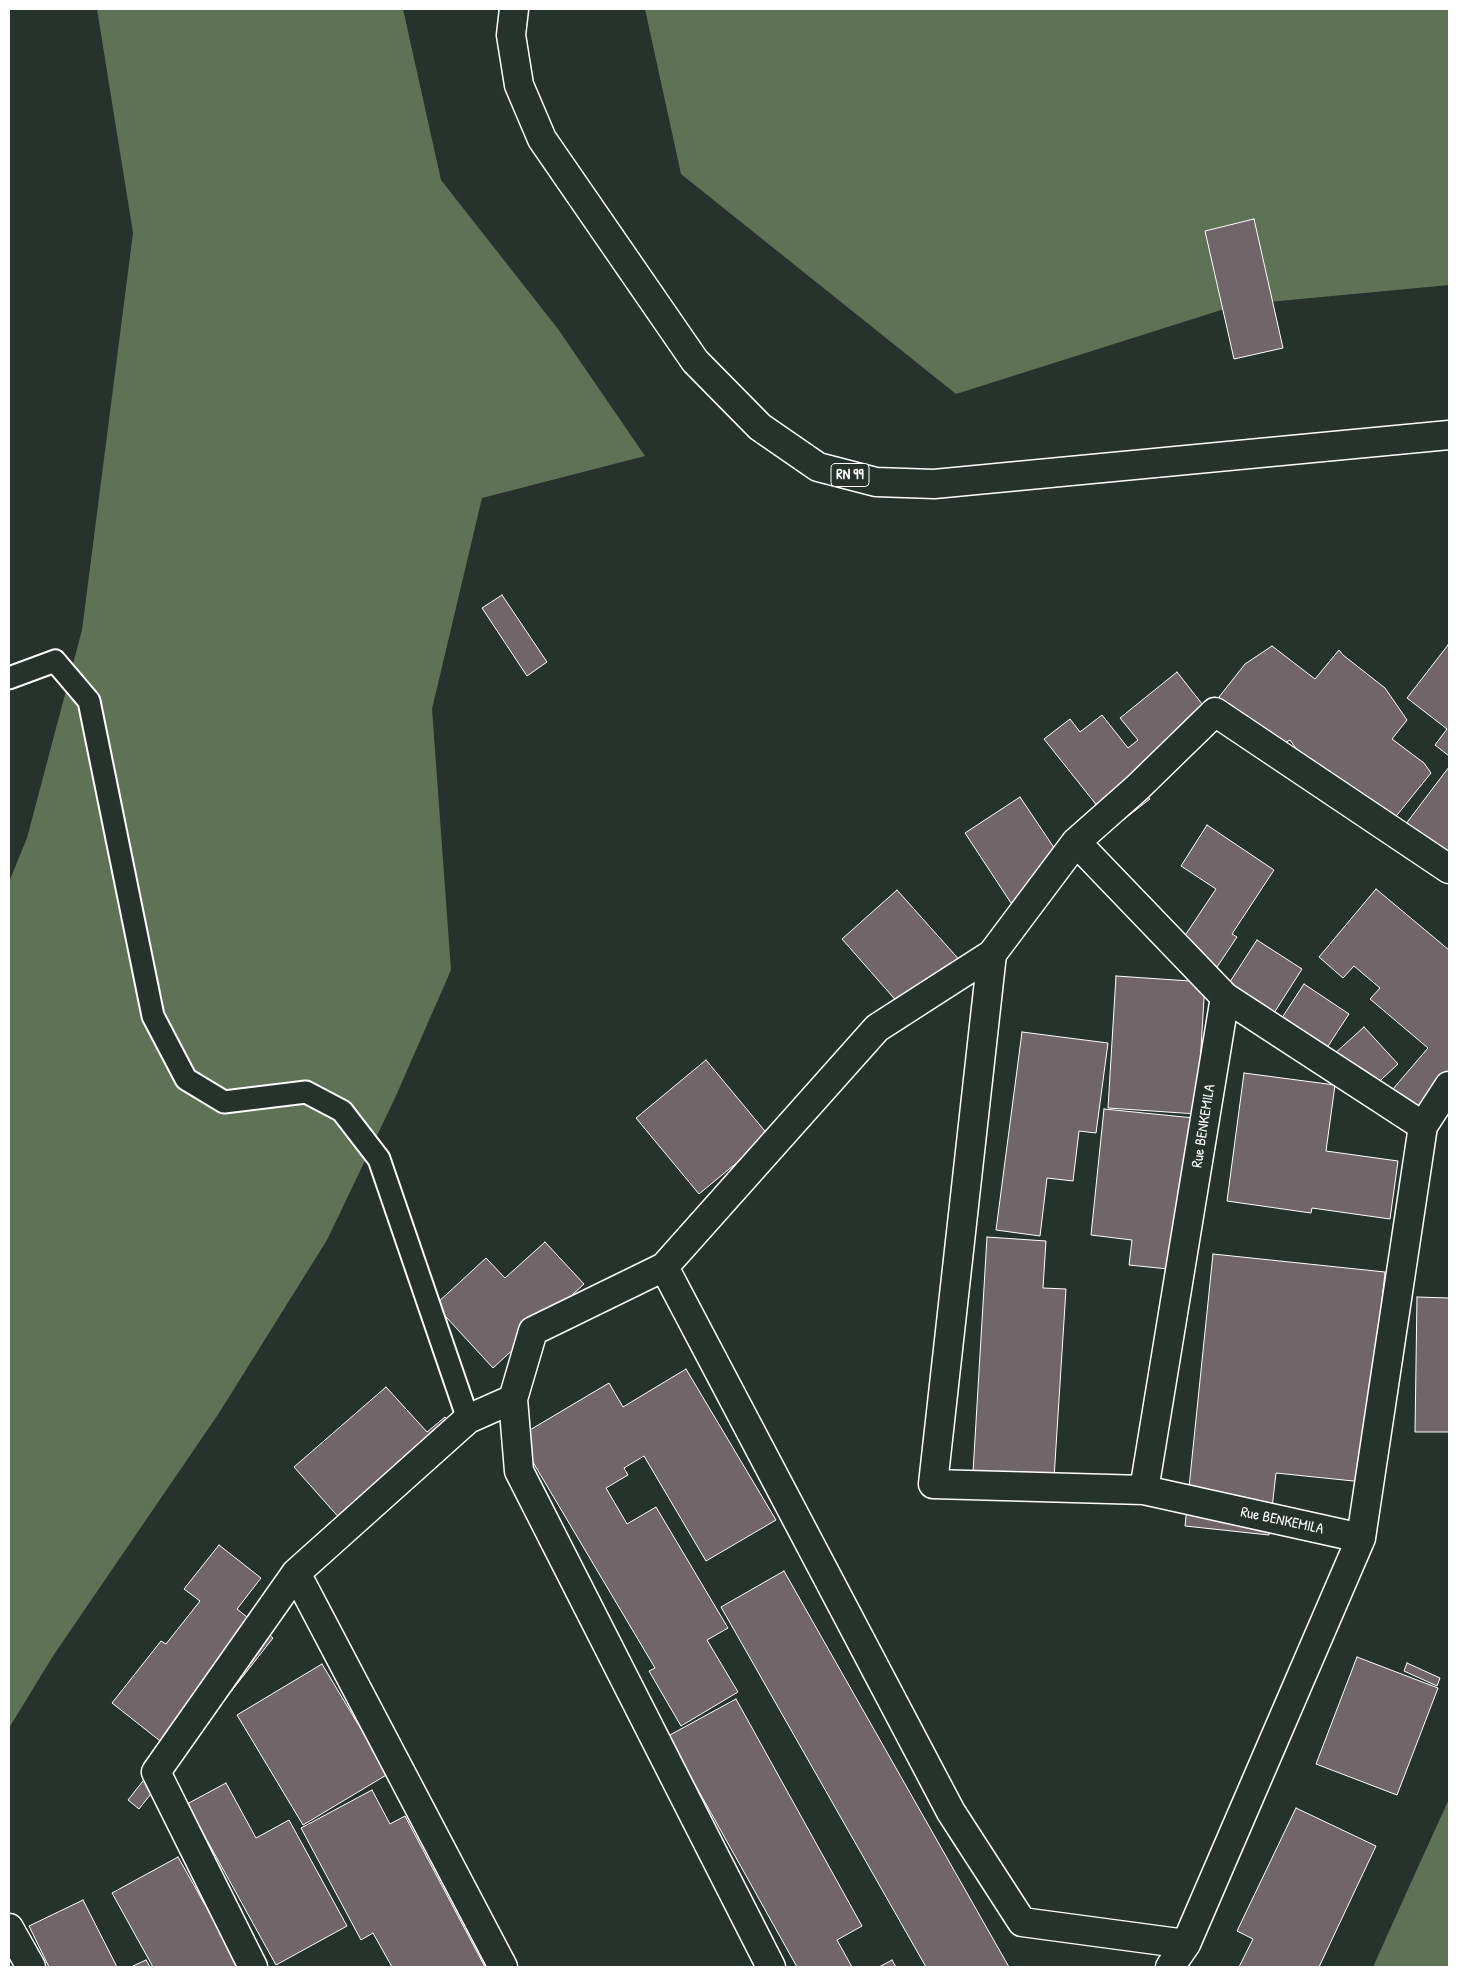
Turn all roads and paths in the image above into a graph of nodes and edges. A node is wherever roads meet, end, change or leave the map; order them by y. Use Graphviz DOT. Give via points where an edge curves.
graph roads {
  1 [pos="514,9"];
  2 [pos="1449,435"];
  3 [pos="9,678"];
  4 [pos="1076,842"];
  5 [pos="1449,869"];
  6 [pos="992,954"];
  7 [pos="1225,996"];
  8 [pos="1449,1086"];
  9 [pos="1424,1126"];
  10 [pos="664,1267"];
  11 [pos="513,1399"];
  12 [pos="468,1419"];
  13 [pos="1144,1490"];
  14 [pos="1361,1538"];
  15 [pos="296,1573"];
  16 [pos="9,1928"];
  17 [pos="1186,1944"];
  18 [pos="31,1967"];
  19 [pos="254,1967"];
  20 [pos="503,1967"];
  21 [pos="771,1967"];
  22 [pos="1170,1967"];
  1 -- 2 [label="street, RN 99" via="511,35 519,85 542,139 695,361 760,427 818,467 876,482 934,484"];
  3 -- 12 [label="lane" via="55,661 89,701 153,1016 186,1079 224,1102 306,1092 342,1111 379,1159"];
  4 -- 5 [label="street" via="1215,712"];
  4 -- 6 [label="street"];
  4 -- 7 [label="street"];
  6 -- 10 [label="street" via="877,1028"];
  6 -- 13 [label="street, Rue BENKEMILA" via="933,1484"];
  7 -- 9 [label="street"];
  7 -- 13 [label="street, Rue BENKEMILA"];
  8 -- 9 [label="street"];
  9 -- 14 [label="street"];
  10 -- 11 [label="street" via="533,1331"];
  10 -- 17 [label="street" via="951,1812 1022,1922"];
  11 -- 12 [label="street"];
  11 -- 21 [label="street" via="519,1471"];
  12 -- 15 [label="street"];
  13 -- 14 [label="street, Rue BENKEMILA"];
  14 -- 17 [label="street"];
  15 -- 19 [label="street" via="156,1772"];
  15 -- 20 [label="street"];
  16 -- 18 [label="street"];
  17 -- 22 [label="street"];
}
